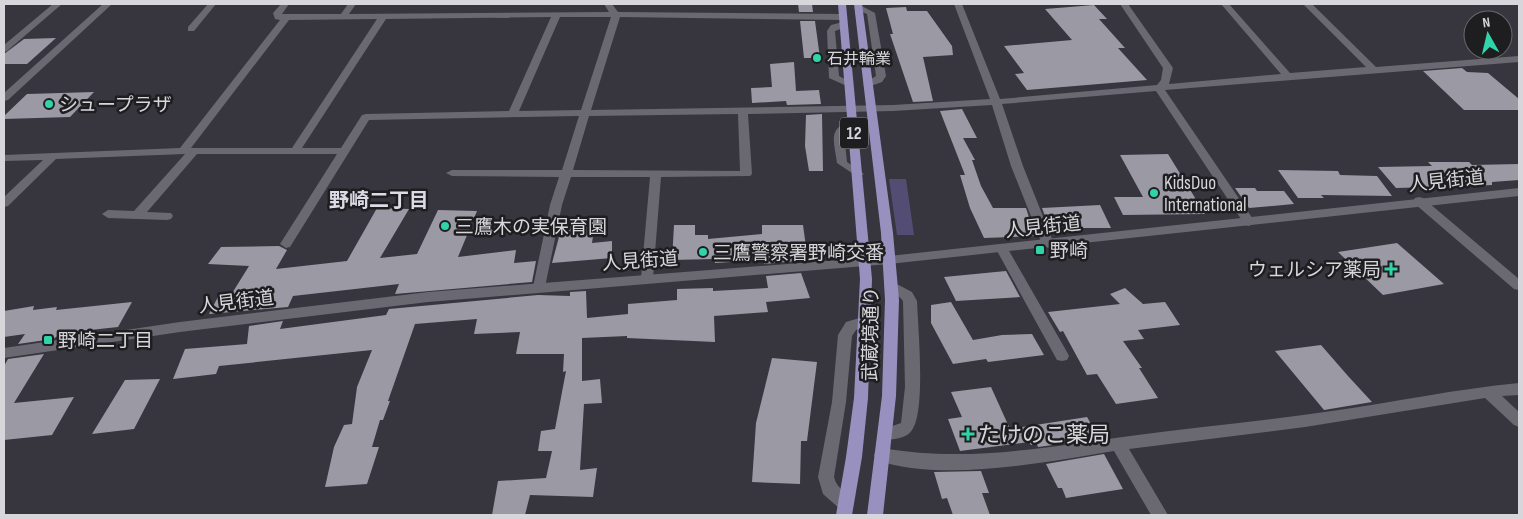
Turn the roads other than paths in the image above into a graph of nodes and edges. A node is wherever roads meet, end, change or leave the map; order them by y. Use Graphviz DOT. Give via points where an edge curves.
graph roads {
  1 [pos="58,4"];
  2 [pos="108,4"];
  3 [pos="212,4"];
  4 [pos="285,4"];
  5 [pos="352,4"];
  6 [pos="608,4"];
  7 [pos="842,4"];
  8 [pos="958,4"];
  9 [pos="1124,4"];
  10 [pos="1225,4"];
  11 [pos="1307,4"];
  12 [pos="858,5"];
  13 [pos="616,15"];
  14 [pos="556,16"];
  15 [pos="287,17"];
  16 [pos="342,17"];
  17 [pos="383,17"];
  18 [pos="843,21"];
  19 [pos="191,29"];
  20 [pos="4,49"];
  21 [pos="1519,59"];
  22 [pos="1373,69"];
  23 [pos="1288,76"];
  24 [pos="1162,84"];
  25 [pos="4,98"];
  26 [pos="996,102"];
  27 [pos="871,108"];
  28 [pos="851,110"];
  29 [pos="743,112"];
  30 [pos="584,115"];
  31 [pos="512,116"];
  32 [pos="853,124"];
  33 [pos="188,151"];
  34 [pos="295,151"];
  35 [pos="345,151"];
  36 [pos="54,155"];
  37 [pos="4,158"];
  38 [pos="452,173"];
  39 [pos="858,174"];
  40 [pos="565,175"];
  41 [pos="656,175"];
  42 [pos="1519,192"];
  43 [pos="1419,201"];
  44 [pos="4,204"];
  45 [pos="108,214"];
  46 [pos="137,215"];
  47 [pos="167,216"];
  48 [pos="1249,222"];
  49 [pos="286,244"];
  50 [pos="1048,244"];
  51 [pos="1002,249"];
  52 [pos="889,260"];
  53 [pos="864,262"];
  54 [pos="647,278"];
  55 [pos="891,286"];
  56 [pos="1519,286"];
  57 [pos="539,287"];
  58 [pos="866,321"];
  59 [pos="4,353"];
  60 [pos="1062,356"];
  61 [pos="1519,389"];
  62 [pos="1488,392"];
  63 [pos="1519,421"];
  64 [pos="886,434"];
  65 [pos="1118,444"];
  66 [pos="882,455"];
  67 [pos="845,510"];
  68 [pos="875,515"];
  69 [pos="1160,515"];
  1 -- 20 [label="street"];
  2 -- 25 [label="street"];
  3 -- 19 [label="street"];
  4 -- 15 [label="street" via="277,13 278,17"];
  5 -- 16 [label="street"];
  6 -- 13 [label="street"];
  7 -- 18 [label="main road, 12"];
  8 -- 26 [label="street"];
  9 -- 24 [label="street" via="1168,68"];
  10 -- 23 [label="street"];
  11 -- 22 [label="street"];
  12 -- 27 [label="main road, 武蔵境通り / 12"];
  13 -- 14 [label="street"];
  13 -- 18 [label="street"];
  13 -- 30 [label="street"];
  14 -- 17 [label="street"];
  14 -- 31 [label="street"];
  15 -- 16 [label="street"];
  15 -- 33 [label="street"];
  16 -- 17 [label="street"];
  17 -- 34 [label="street"];
  18 -- 28 [label="main road, 12"];
  21 -- 22 [label="street"];
  22 -- 23 [label="street"];
  23 -- 24 [label="street" via="1188,86"];
  24 -- 26 [label="street"];
  24 -- 48 [label="street"];
  26 -- 27 [label="street"];
  26 -- 50 [label="street"];
  27 -- 28 [label="street"];
  27 -- 52 [label="main road, 武蔵境通り / 12"];
  28 -- 29 [label="street"];
  28 -- 32 [label="main road, 12"];
  29 -- 30 [label="street"];
  29 -- 41 [label="street" via="746,174"];
  30 -- 31 [label="street"];
  30 -- 40 [label="street"];
  31 -- 35 [label="street" via="366,118"];
  32 -- 39 [label="street" via="840,130 841,156 844,166"];
  33 -- 34 [label="street"];
  33 -- 36 [label="street"];
  33 -- 46 [label="street"];
  34 -- 35 [label="street"];
  35 -- 49 [label="street"];
  36 -- 37 [label="street"];
  36 -- 44 [label="street"];
  38 -- 40 [label="street"];
  39 -- 53 [label="main road, 武蔵境通り / 12"];
  40 -- 41 [label="street"];
  40 -- 57 [label="street"];
  41 -- 54 [label="street"];
  42 -- 43 [label="street, 人見街道"];
  43 -- 48 [label="street, 人見街道"];
  43 -- 56 [label="street"];
  45 -- 46 [label="street"];
  46 -- 47 [label="street"];
  48 -- 50 [label="street, 人見街道"];
  50 -- 51 [label="street, 人見街道"];
  51 -- 52 [label="street, 人見街道"];
  51 -- 60 [label="street"];
  52 -- 53 [label="street, 人見街道"];
  52 -- 55 [label="main road, 武蔵境通り / 12"];
  53 -- 54 [label="street, 人見街道"];
  53 -- 58 [label="main road, 武蔵境通り / 12"];
  54 -- 57 [label="street, 人見街道"];
  55 -- 64 [label="main road, 武蔵境通り / 12" via="891,362"];
  55 -- 64 [label="street" via="907,295 910,301 911,381 909,424 904,430"];
  57 -- 59 [label="street, 人見街道" via="262,316"];
  58 -- 67 [label="main road, 武蔵境通り / 12" via="858,419"];
  58 -- 67 [label="street" via="851,326 845,336 826,477 828,489"];
  61 -- 62 [label="street"];
  62 -- 63 [label="street"];
  62 -- 65 [label="street" via="1332,417"];
  64 -- 66 [label="main road, 武蔵境通り / 12"];
  65 -- 66 [label="street" via="1071,452 929,464"];
  65 -- 69 [label="street"];
  66 -- 68 [label="main road, 武蔵境通り / 12"];
}
